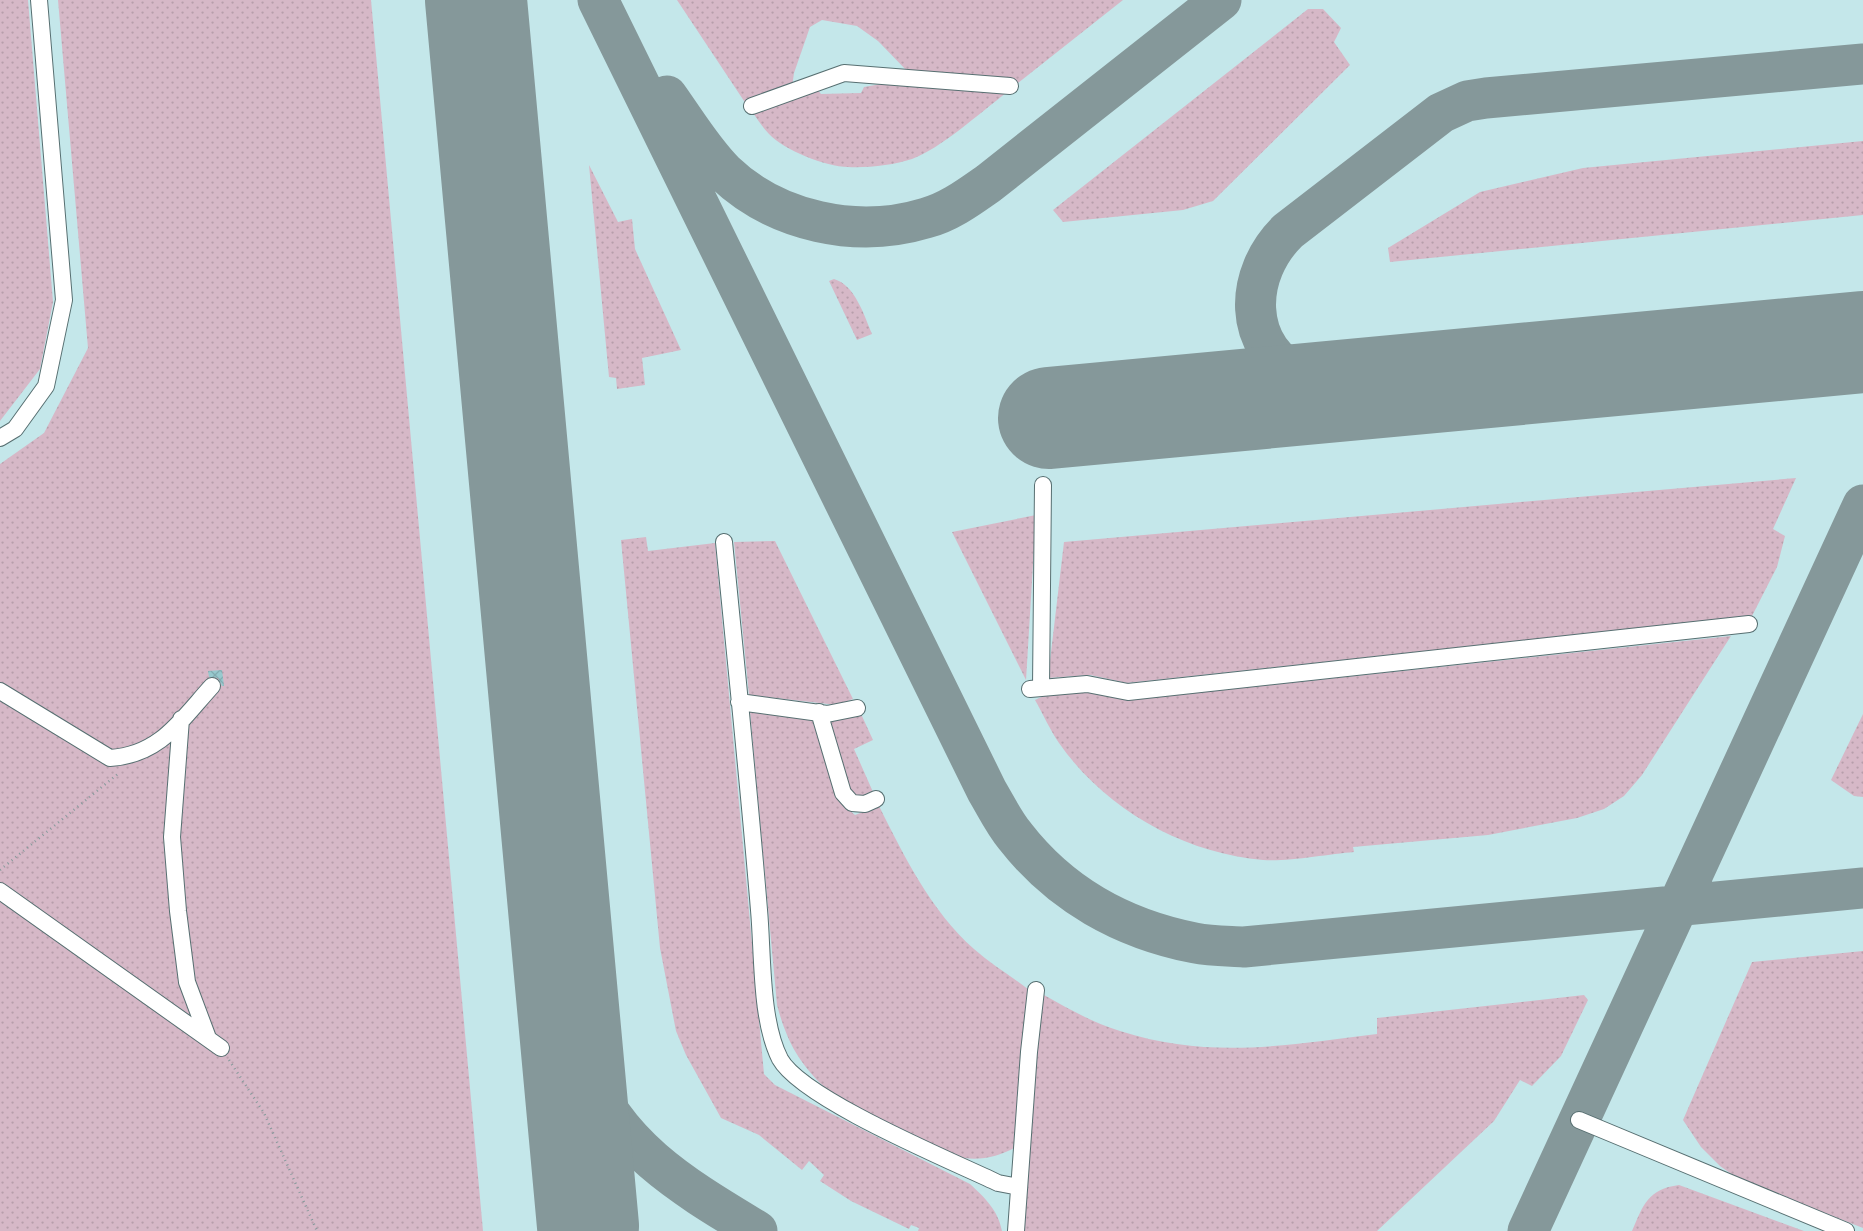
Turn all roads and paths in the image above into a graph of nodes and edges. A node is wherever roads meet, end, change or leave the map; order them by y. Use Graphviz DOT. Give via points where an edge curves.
graph roads {
  1 [pos="39,0"];
  2 [pos="1010,86"];
  3 [pos="752,106"];
  4 [pos="0,438"];
  5 [pos="1043,485"];
  6 [pos="724,542"];
  7 [pos="1749,624"];
  8 [pos="212,686"];
  9 [pos="0,691"];
  10 [pos="739,702"];
  11 [pos="857,708"];
  12 [pos="819,712"];
  13 [pos="181,720"];
  14 [pos="123,770"];
  15 [pos="876,798"];
  16 [pos="0,870"];
  17 [pos="0,891"];
  18 [pos="1036,990"];
  19 [pos="208,1038"];
  20 [pos="221,1048"];
  21 [pos="1579,1120"];
  22 [pos="1019,1187"];
  23 [pos="317,1231"];
  24 [pos="1016,1231"];
  25 [pos="1846,1231"];
  1 -- 4 [label="lane" via="64,300 46,386 15,429"];
  2 -- 3 [label="lane" via="844,73"];
  5 -- 7 [label="lane" via="1035,688 1087,684 1128,692"];
  6 -- 10 [label="lane"];
  8 -- 13 [label="lane"];
  9 -- 13 [label="lane" via="110,758 128,757 161,742"];
  10 -- 12 [label="lane"];
  10 -- 22 [label="lane" via="767,1018 780,1060 810,1088 856,1115 998,1183"];
  11 -- 12 [label="lane" via="827,714"];
  12 -- 15 [label="lane" via="843,793 852,803 865,804"];
  13 -- 19 [label="lane" via="172,837 187,982"];
  14 -- 16 [label="path"];
  17 -- 19 [label="lane"];
  18 -- 22 [label="lane"];
  19 -- 20 [label="lane"];
  20 -- 23 [label="path" via="264,1113"];
  21 -- 25 [label="lane"];
  22 -- 24 [label="lane"];
}
